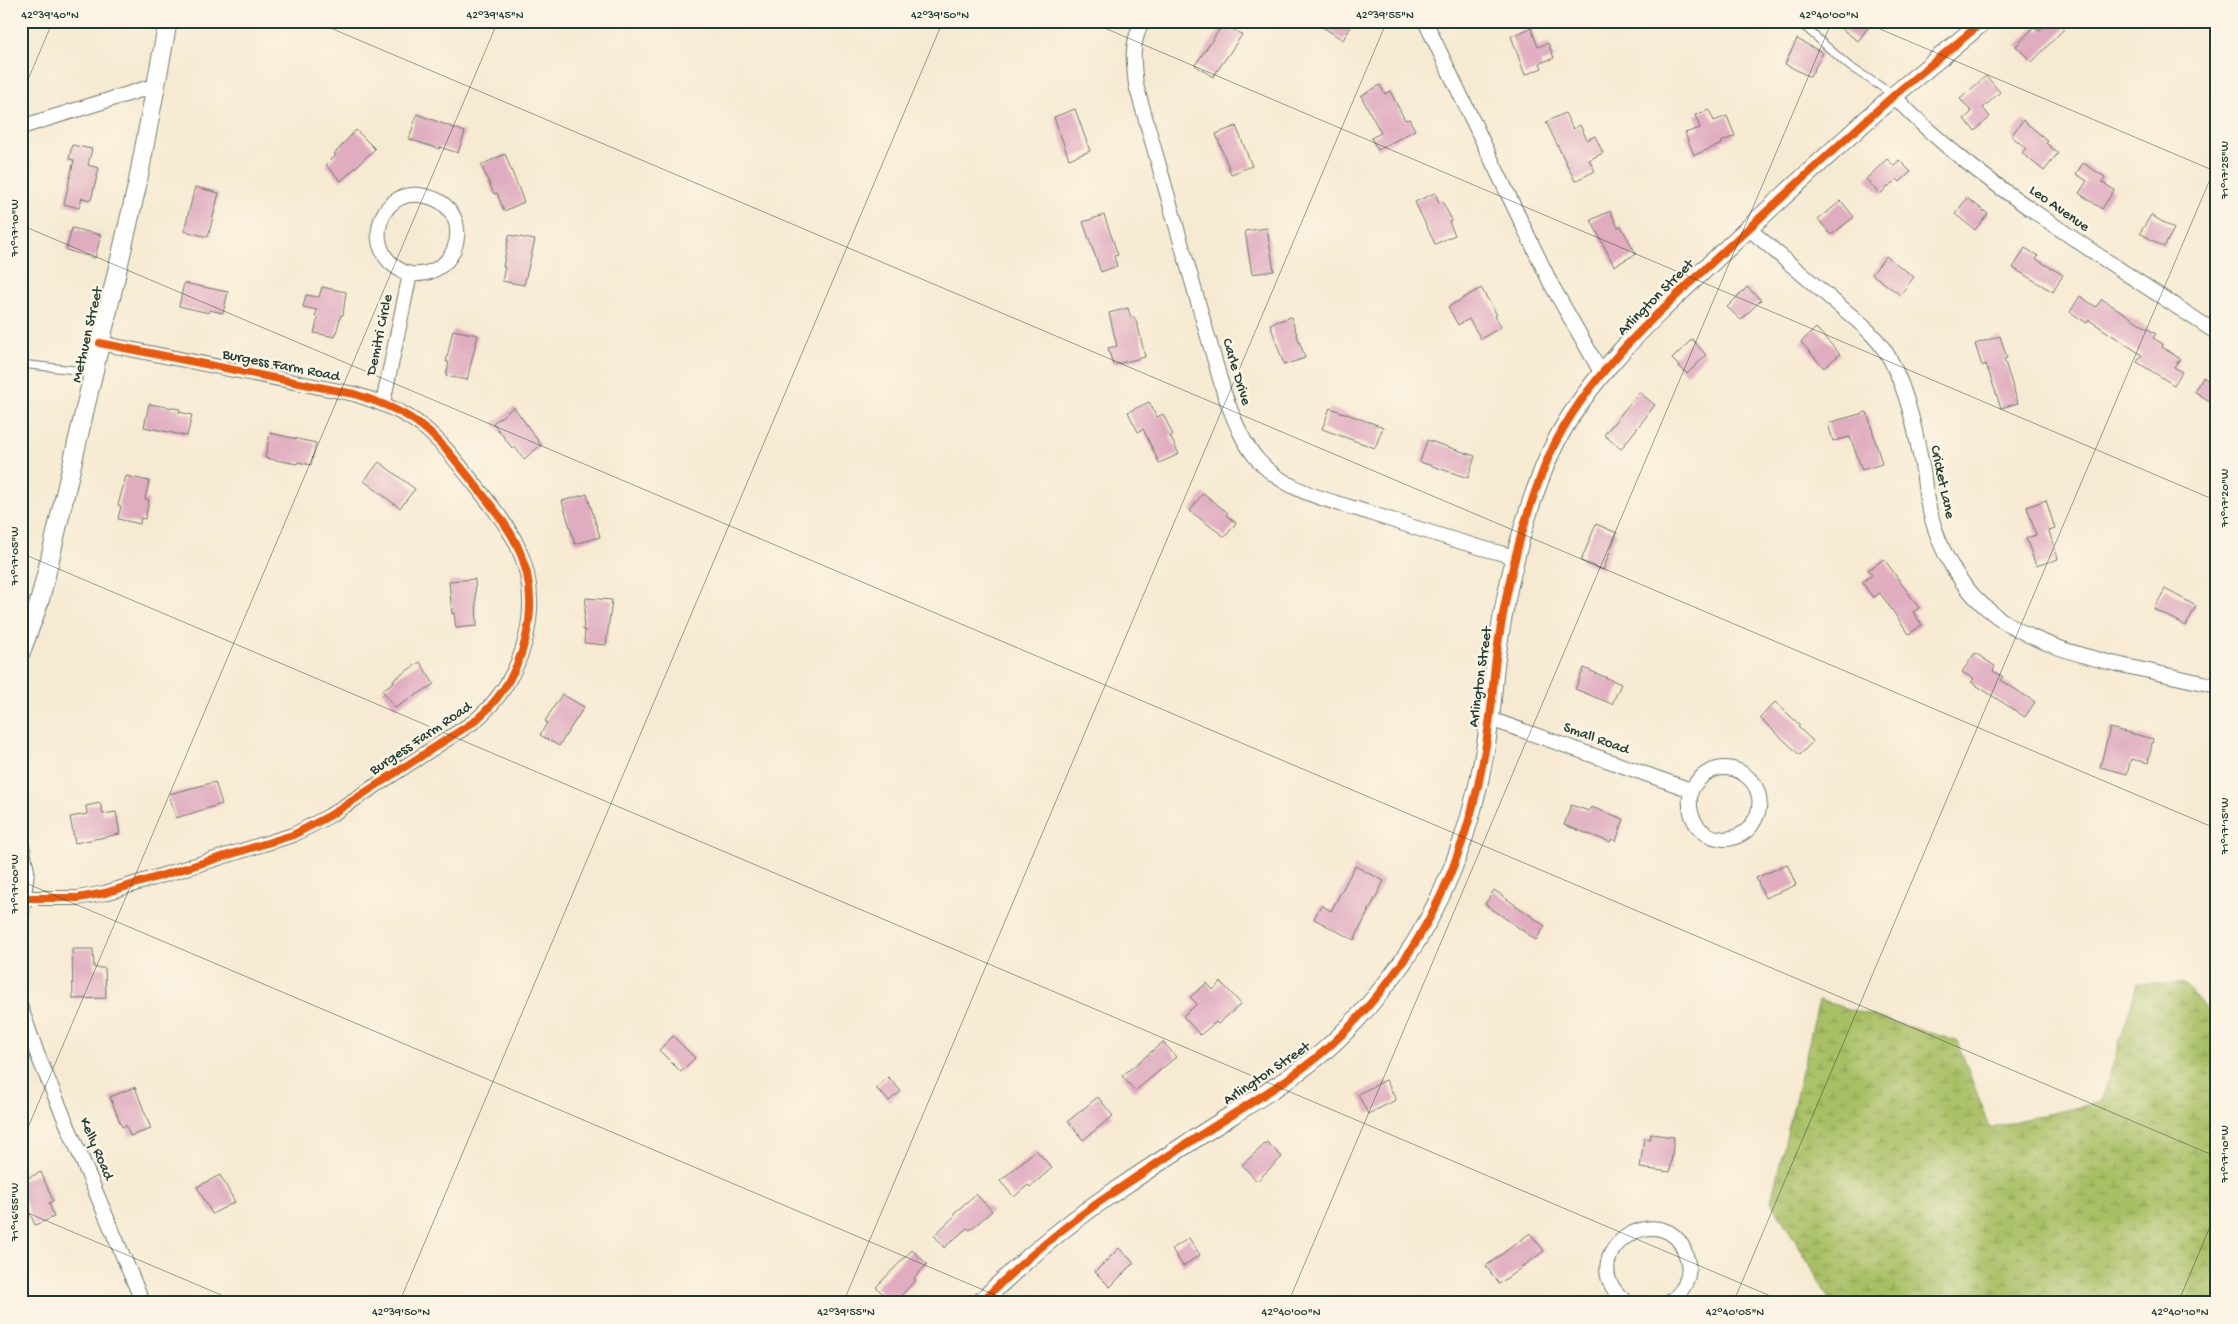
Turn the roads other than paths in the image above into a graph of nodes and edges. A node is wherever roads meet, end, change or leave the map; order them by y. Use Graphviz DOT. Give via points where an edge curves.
graph roads {
  1 [pos="168,21"];
  2 [pos="1142,21"];
  3 [pos="1425,21"];
  4 [pos="1798,21"];
  5 [pos="1982,21"];
  6 [pos="157,85"];
  7 [pos="1894,96"];
  8 [pos="21,127"];
  9 [pos="1748,228"];
  10 [pos="410,274"];
  11 [pos="2217,333"];
  12 [pos="100,343"];
  13 [pos="21,364"];
  14 [pos="94,372"];
  15 [pos="1602,374"];
  16 [pos="382,403"];
  17 [pos="1515,557"];
  18 [pos="21,652"];
  19 [pos="2217,686"];
  20 [pos="1490,719"];
  21 [pos="1691,790"];
  22 [pos="21,840"];
  23 [pos="25,898"];
  24 [pos="21,920"];
  25 [pos="21,1008"];
  26 [pos="1619,1301"];
  27 [pos="143,1303"];
  28 [pos="980,1303"];
  29 [pos="1669,1303"];
  1 -- 6 [label="street, Methuen Street"];
  2 -- 17 [label="street, Carle Drive" via="1132,57 1136,85 1224,393 1240,434 1258,460 1279,479 1304,492 1435,535"];
  3 -- 15 [label="street" via="1551,284"];
  4 -- 7 [label="lane" via="1849,66"];
  5 -- 7 [label="street, Arlington Street"];
  6 -- 8 [label="street"];
  6 -- 12 [label="street, Methuen Street"];
  7 -- 9 [label="street, Arlington Street"];
  7 -- 11 [label="street, Leo Avenue" via="1923,125 2006,192"];
  9 -- 15 [label="street, Arlington Street"];
  9 -- 19 [label="street, Cricket Lane" via="1860,324 1878,341 1889,358 1911,413 1928,505 1937,534 1946,557 1974,598 2010,626 2054,647"];
  10 -- 10 [label="street" via="401,272 387,261 379,246 378,228 385,212 398,200 424,195 440,202 452,214 457,229 456,246 442,267 427,274"];
  10 -- 16 [label="street, Demitri Circle"];
  12 -- 14 [label="street, Methuen Street"];
  12 -- 16 [label="street, Burgess Farm Road" via="354,394"];
  13 -- 14 [label="lane"];
  14 -- 18 [label="street, Methuen Street" via="39,603"];
  15 -- 17 [label="street, Arlington Street" via="1558,437 1534,496"];
  16 -- 23 [label="street, Burgess Farm Road" via="410,416 433,434 495,510 516,544 526,572 529,618 524,649 502,692 474,721 329,816 292,835 105,893 78,898"];
  17 -- 20 [label="street, Arlington Street" via="1496,658"];
  20 -- 21 [label="street, Small Road"];
  20 -- 28 [label="street, Arlington Street" via="1476,791 1457,859 1423,931 1380,993 1324,1052 1282,1084 1079,1217 1030,1255"];
  21 -- 21 [label="street" via="1689,802 1693,820 1704,833 1715,838 1728,839 1739,835 1756,819 1759,796 1755,785 1738,770 1710,771"];
  22 -- 23 [label="street" via="26,871"];
  23 -- 24 [label="street"];
  25 -- 27 [label="street, Kelly Road" via="38,1056"];
  26 -- 29 [label="street" via="1608,1274 1608,1261 1621,1239 1643,1228 1668,1233 1685,1252 1686,1280"];
}
